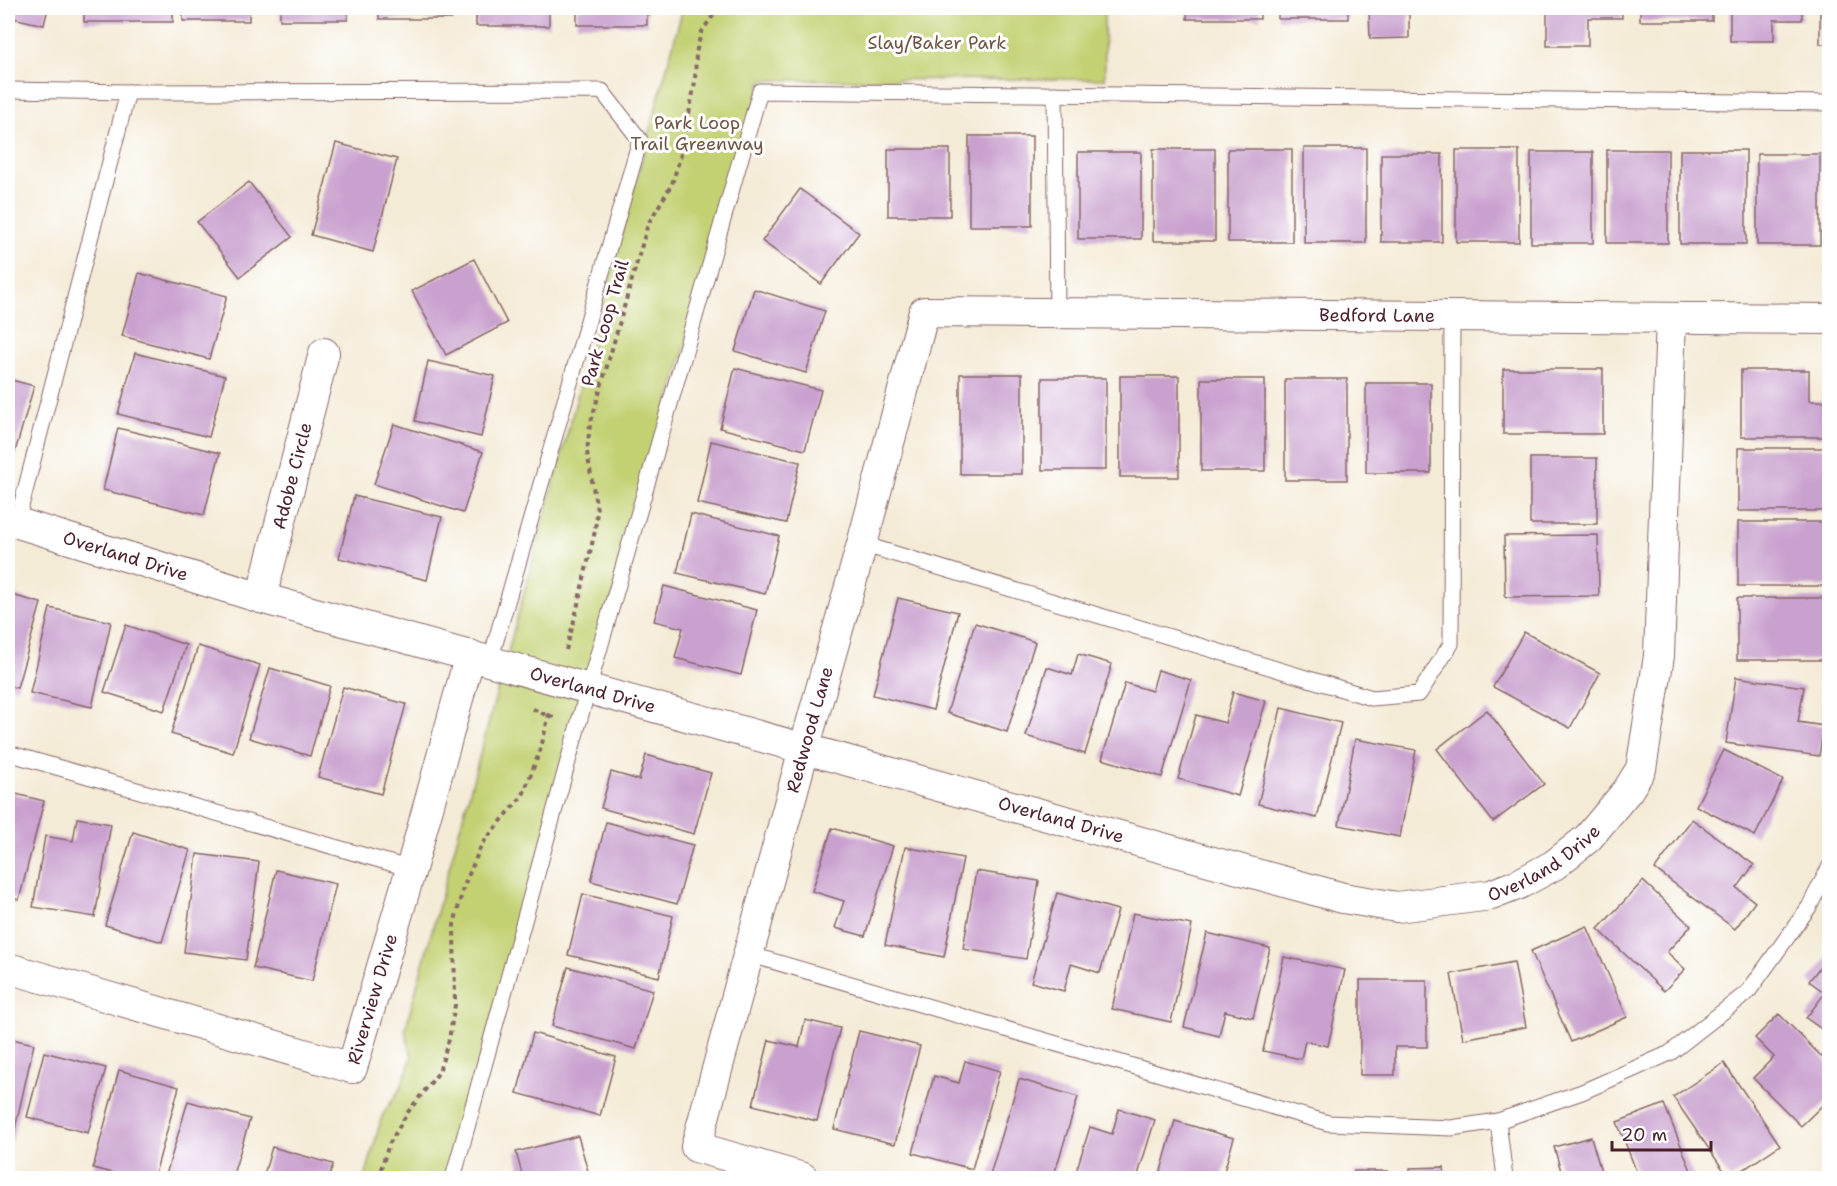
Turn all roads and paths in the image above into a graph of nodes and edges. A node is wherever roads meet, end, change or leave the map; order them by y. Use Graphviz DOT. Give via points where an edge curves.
graph roads {
  1 [pos="718,8"];
  2 [pos="8,90"];
  3 [pos="128,92"];
  4 [pos="1055,94"];
  5 [pos="1830,103"];
  6 [pos="924,312"];
  7 [pos="1057,313"];
  8 [pos="1452,316"];
  9 [pos="1671,318"];
  10 [pos="1830,319"];
  11 [pos="324,353"];
  12 [pos="12,521"];
  13 [pos="862,544"];
  14 [pos="261,598"];
  15 [pos="564,656"];
  16 [pos="480,658"];
  17 [pos="588,689"];
  18 [pos="552,700"];
  19 [pos="804,749"];
  20 [pos="8,753"];
  21 [pos="1830,866"];
  22 [pos="411,869"];
  23 [pos="748,954"];
  24 [pos="8,968"];
  25 [pos="1498,1121"];
  26 [pos="378,1179"];
  27 [pos="453,1179"];
  28 [pos="803,1179"];
  29 [pos="1505,1179"];
  1 -- 15 [label="path, Park Loop Trail" via="701,33 682,151 672,184 648,224 590,425 587,452 597,510 595,531"];
  2 -- 3 [label="lane"];
  3 -- 12 [label="lane"];
  3 -- 16 [label="lane" via="602,90 640,140"];
  4 -- 5 [label="lane"];
  4 -- 7 [label="lane"];
  4 -- 17 [label="lane" via="760,91"];
  6 -- 7 [label="street, Bedford Lane"];
  6 -- 13 [label="street, Redwood Lane"];
  7 -- 8 [label="street, Bedford Lane"];
  8 -- 9 [label="street, Bedford Lane"];
  8 -- 13 [label="lane" via="1451,644 1419,694 1372,698"];
  9 -- 10 [label="street, Bedford Lane"];
  9 -- 19 [label="street, Overland Drive" via="1659,656 1641,769 1588,838 1554,865 1519,884 1491,895 1397,907 1343,898"];
  11 -- 14 [label="street, Adobe Circle"];
  12 -- 14 [label="street, Overland Drive"];
  13 -- 19 [label="street, Redwood Lane"];
  14 -- 16 [label="street, Overland Drive"];
  16 -- 17 [label="street, Overland Drive"];
  16 -- 22 [label="street, Riverview Drive"];
  17 -- 19 [label="street, Overland Drive"];
  17 -- 27 [label="lane"];
  18 -- 26 [label="path" via="541,748 523,795 482,844 463,888 454,925 455,1005 439,1072 389,1144"];
  19 -- 23 [label="street, Redwood Lane"];
  20 -- 22 [label="lane"];
  21 -- 25 [label="lane" via="1809,907 1748,992 1670,1053 1582,1092"];
  22 -- 24 [label="street, Riverview Drive" via="352,1068"];
  23 -- 25 [label="lane" via="1328,1123 1451,1128"];
  23 -- 28 [label="street, Redwood Lane" via="696,1147"];
  25 -- 29 [label="lane"];
}
